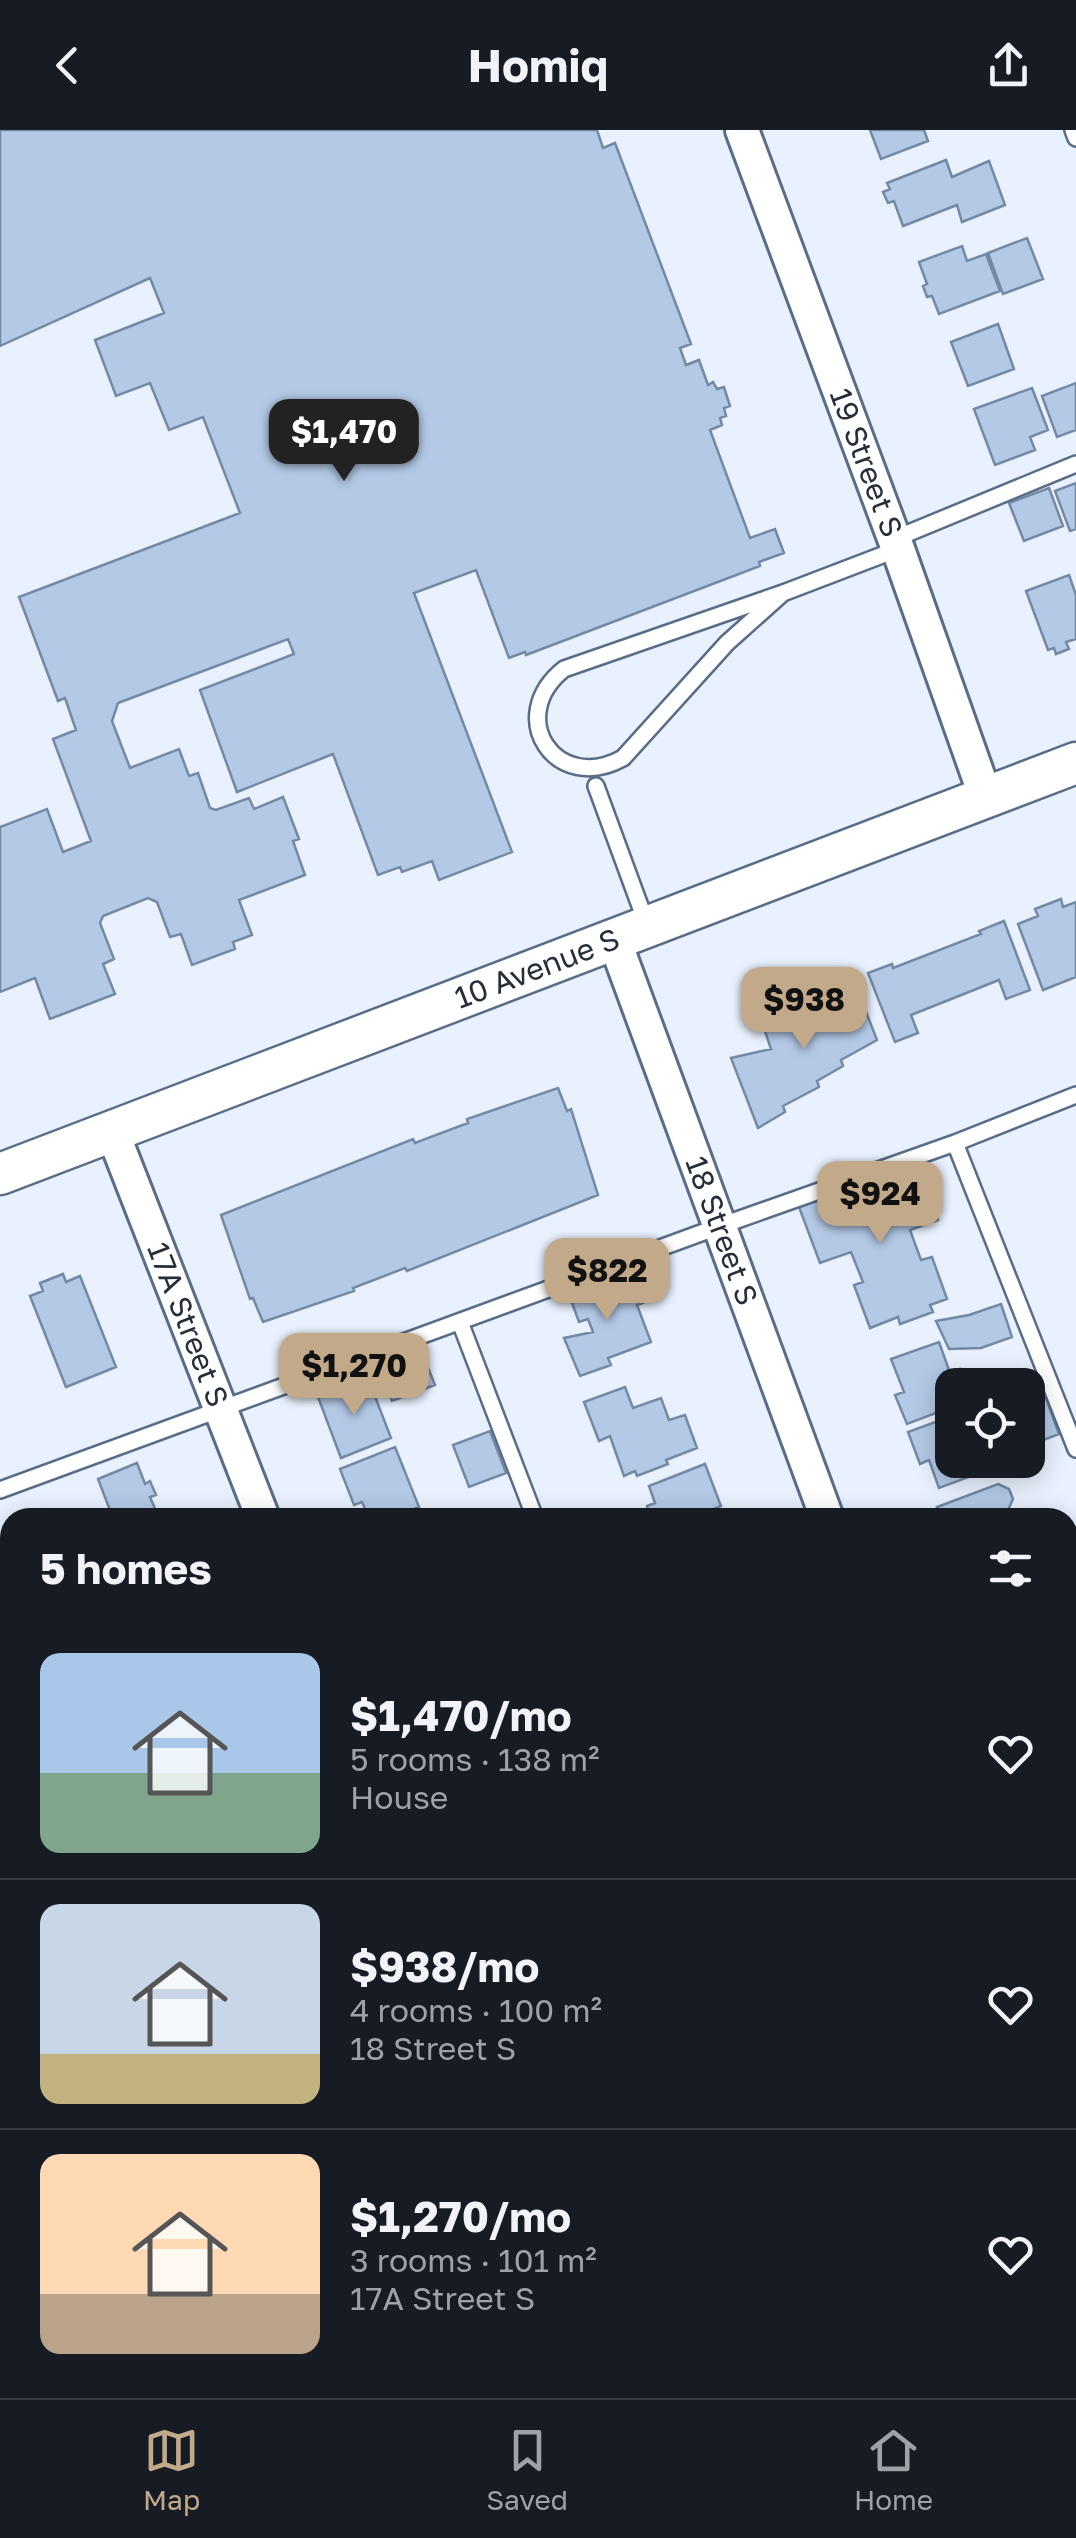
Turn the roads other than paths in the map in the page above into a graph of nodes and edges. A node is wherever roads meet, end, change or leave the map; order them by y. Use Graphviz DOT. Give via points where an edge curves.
graph roads {
  1 [pos="742,130"];
  2 [pos="1073,130"];
  3 [pos="1076,138"];
  4 [pos="1076,464"];
  5 [pos="896,544"];
  6 [pos="783,593"];
  7 [pos="1076,764"];
  8 [pos="596,786"];
  9 [pos="986,798"];
  10 [pos="632,935"];
  11 [pos="1076,1095"];
  12 [pos="112,1131"];
  13 [pos="955,1143"];
  14 [pos="0,1174"];
  15 [pos="720,1226"];
  16 [pos="460,1322"];
  17 [pos="220,1408"];
  18 [pos="1076,1449"];
  19 [pos="0,1490"];
  20 [pos="259,1508"];
  21 [pos="531,1508"];
  22 [pos="823,1508"];
  1 -- 5 [label="street, 19 Street S"];
  2 -- 3 [label="lane"];
  4 -- 5 [label="lane"];
  5 -- 6 [label="lane"];
  5 -- 9 [label="street, 19 Street S"];
  6 -- 6 [label="lane" via="564,669 541,695 538,729 545,745 572,766 607,767 623,758"];
  7 -- 9 [label="street, 10 Avenue S"];
  8 -- 10 [label="lane"];
  9 -- 10 [label="street, 10 Avenue S"];
  10 -- 12 [label="street, 10 Avenue S"];
  10 -- 15 [label="street, 18 Street S"];
  11 -- 13 [label="lane"];
  12 -- 14 [label="street, 10 Avenue S"];
  12 -- 17 [label="street, 17A Street S"];
  13 -- 15 [label="lane"];
  13 -- 18 [label="lane"];
  15 -- 16 [label="lane"];
  15 -- 22 [label="street, 18 Street S"];
  16 -- 17 [label="lane"];
  16 -- 21 [label="lane"];
  17 -- 19 [label="lane"];
  17 -- 20 [label="street, 17A Street S"];
}
